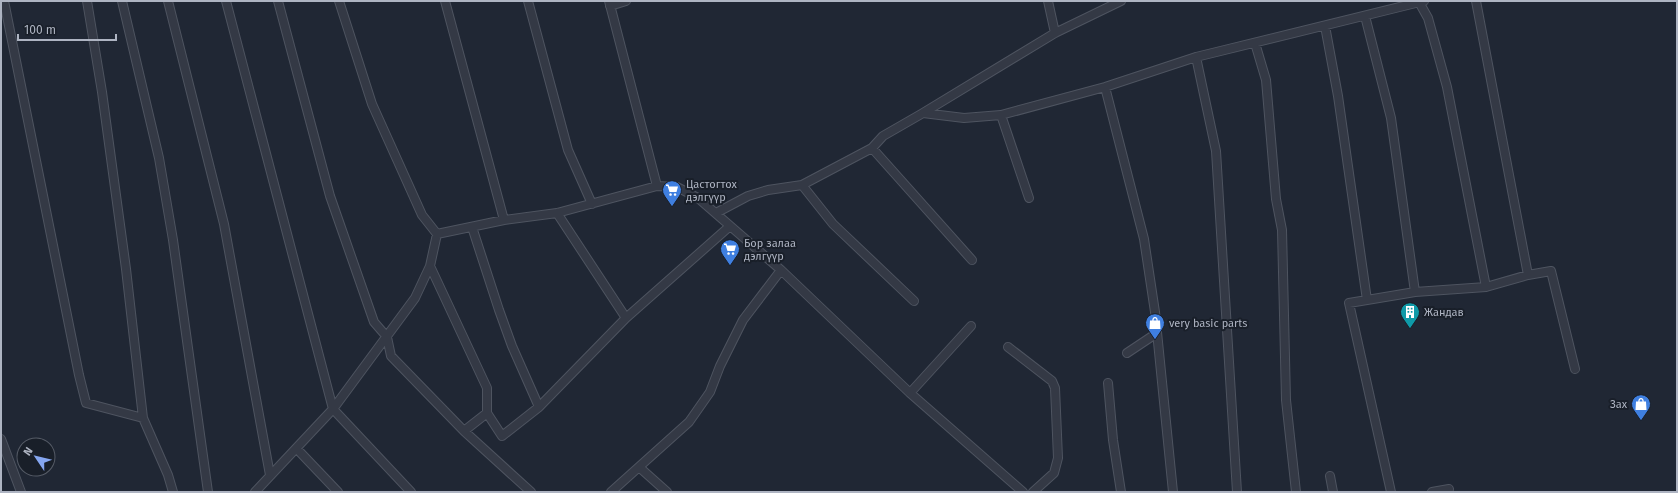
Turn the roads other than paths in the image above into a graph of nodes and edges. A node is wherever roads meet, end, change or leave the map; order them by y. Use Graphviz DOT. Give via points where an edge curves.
graph roads {
  1 [pos="4,1"];
  2 [pos="87,1"];
  3 [pos="122,1"];
  4 [pos="168,1"];
  5 [pos="226,1"];
  6 [pos="278,1"];
  7 [pos="339,1"];
  8 [pos="445,1"];
  9 [pos="528,1"];
  10 [pos="626,1"];
  11 [pos="1048,1"];
  12 [pos="1121,1"];
  13 [pos="1476,1"];
  14 [pos="1421,2"];
  15 [pos="609,4"];
  16 [pos="1366,16"];
  17 [pos="1325,26"];
  18 [pos="1055,33"];
  19 [pos="1255,43"];
  20 [pos="1196,57"];
  21 [pos="1105,87"];
  22 [pos="923,113"];
  23 [pos="1001,115"];
  24 [pos="872,148"];
  25 [pos="802,185"];
  26 [pos="657,186"];
  27 [pos="1029,198"];
  28 [pos="592,204"];
  29 [pos="556,213"];
  30 [pos="716,213"];
  31 [pos="504,220"];
  32 [pos="730,226"];
  33 [pos="472,227"];
  34 [pos="437,234"];
  35 [pos="972,260"];
  36 [pos="430,266"];
  37 [pos="781,270"];
  38 [pos="1528,275"];
  39 [pos="1486,287"];
  40 [pos="1415,292"];
  41 [pos="1367,300"];
  42 [pos="914,301"];
  43 [pos="626,318"];
  44 [pos="971,326"];
  45 [pos="1157,333"];
  46 [pos="386,337"];
  47 [pos="1008,347"];
  48 [pos="1127,353"];
  49 [pos="1575,369"];
  50 [pos="1108,383"];
  51 [pos="910,393"];
  52 [pos="539,407"];
  53 [pos="333,409"];
  54 [pos="487,413"];
  55 [pos="143,418"];
  56 [pos="464,431"];
  57 [pos="1,439"];
  58 [pos="297,448"];
  59 [pos="639,467"];
  60 [pos="270,475"];
  61 [pos="1330,476"];
  62 [pos="1449,489"];
  63 [pos="21,492"];
  64 [pos="173,492"];
  65 [pos="208,492"];
  66 [pos="255,492"];
  67 [pos="338,492"];
  68 [pos="411,492"];
  69 [pos="531,492"];
  70 [pos="611,492"];
  71 [pos="667,492"];
  72 [pos="1023,492"];
  73 [pos="1033,492"];
  74 [pos="1121,492"];
  75 [pos="1172,492"];
  76 [pos="1237,492"];
  77 [pos="1296,492"];
  78 [pos="1334,492"];
  79 [pos="1391,492"];
  80 [pos="1432,492"];
  1 -- 55 [label="street" via="86,403"];
  2 -- 55 [label="street" via="126,269"];
  3 -- 65 [label="street" via="159,158"];
  4 -- 60 [label="street" via="224,224"];
  5 -- 53 [label="street"];
  6 -- 46 [label="street" via="330,196 374,322"];
  7 -- 34 [label="street" via="372,104 422,215"];
  8 -- 31 [label="street"];
  9 -- 28 [label="street" via="568,150"];
  10 -- 15 [label="street"];
  11 -- 18 [label="street"];
  12 -- 18 [label="street"];
  13 -- 38 [label="street"];
  14 -- 16 [label="street"];
  14 -- 39 [label="street" via="1428,18 1447,87"];
  15 -- 26 [label="street"];
  16 -- 17 [label="street"];
  16 -- 40 [label="street" via="1391,118"];
  17 -- 19 [label="street"];
  17 -- 41 [label="street" via="1338,96"];
  18 -- 22 [label="street"];
  19 -- 20 [label="street"];
  19 -- 77 [label="street" via="1266,80 1276,199 1282,230 1286,400"];
  20 -- 21 [label="street"];
  20 -- 76 [label="street" via="1216,152"];
  21 -- 23 [label="street"];
  21 -- 45 [label="street" via="1144,239"];
  22 -- 23 [label="street" via="964,118"];
  22 -- 24 [label="street" via="883,136"];
  23 -- 27 [label="street"];
  24 -- 25 [label="street"];
  24 -- 35 [label="street"];
  25 -- 30 [label="street" via="748,196"];
  25 -- 42 [label="street" via="833,224"];
  26 -- 28 [label="street"];
  26 -- 30 [label="street" via="677,187 687,191"];
  28 -- 29 [label="street"];
  29 -- 31 [label="street"];
  29 -- 43 [label="street"];
  30 -- 32 [label="street"];
  31 -- 33 [label="street"];
  32 -- 37 [label="street"];
  32 -- 43 [label="street"];
  33 -- 34 [label="street"];
  33 -- 52 [label="street" via="512,346"];
  34 -- 36 [label="street"];
  36 -- 46 [label="street" via="415,298"];
  36 -- 54 [label="street" via="488,388"];
  37 -- 51 [label="street"];
  37 -- 59 [label="street" via="743,320 710,392 689,422"];
  38 -- 39 [label="street"];
  38 -- 49 [label="street" via="1551,271"];
  39 -- 40 [label="street"];
  40 -- 41 [label="street"];
  41 -- 79 [label="street" via="1348,303"];
  43 -- 52 [label="street"];
  44 -- 51 [label="street"];
  45 -- 48 [label="street"];
  45 -- 75 [label="street"];
  46 -- 53 [label="street"];
  46 -- 56 [label="street" via="391,356"];
  47 -- 73 [label="street" via="1052,381 1055,388 1058,458 1054,473"];
  50 -- 74 [label="street"];
  51 -- 72 [label="street"];
  52 -- 54 [label="street" via="502,436"];
  53 -- 58 [label="street"];
  53 -- 68 [label="street"];
  54 -- 56 [label="street"];
  55 -- 64 [label="street"];
  56 -- 69 [label="street"];
  57 -- 63 [label="street"];
  58 -- 60 [label="street"];
  58 -- 67 [label="street"];
  59 -- 70 [label="street"];
  59 -- 71 [label="street"];
  60 -- 66 [label="street"];
  61 -- 78 [label="street"];
  62 -- 80 [label="street"];
}
